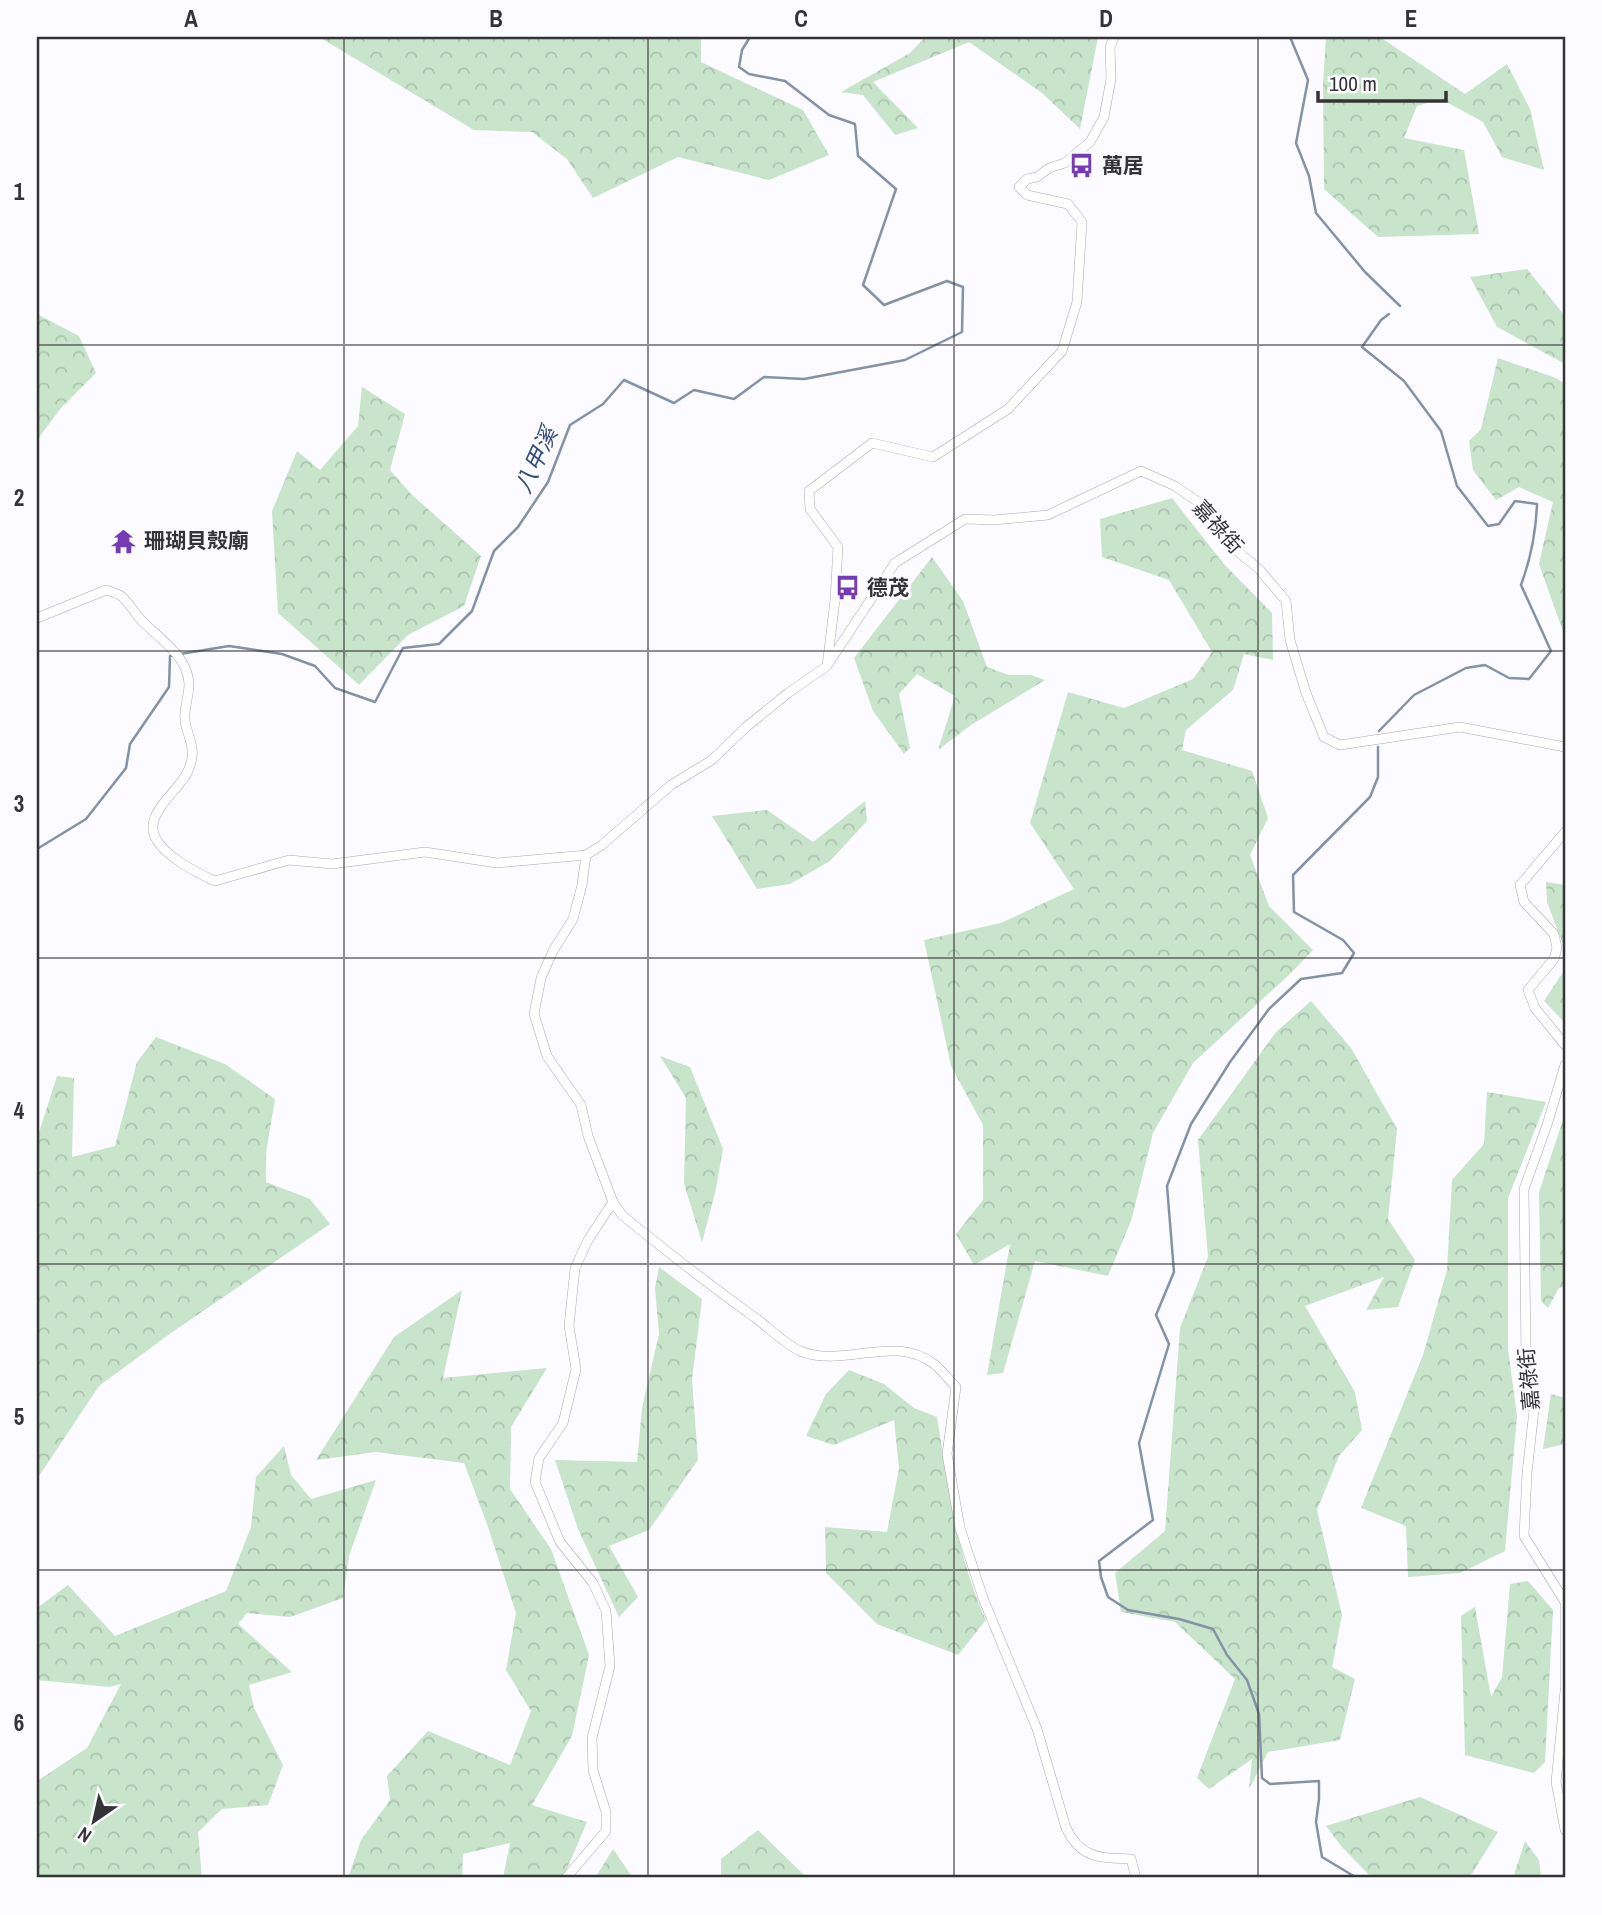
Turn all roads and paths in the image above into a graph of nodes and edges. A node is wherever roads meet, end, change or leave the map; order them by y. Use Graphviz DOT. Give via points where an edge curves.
graph roads {
  1 [pos="1114,37"];
  2 [pos="37,618"];
  3 [pos="827,666"];
  4 [pos="1565,747"];
  5 [pos="1565,832"];
  6 [pos="586,855"];
  7 [pos="1565,1045"];
  8 [pos="1565,1065"];
  9 [pos="613,1202"];
  10 [pos="1565,1689"];
  11 [pos="1565,1830"];
  12 [pos="566,1878"];
  13 [pos="1136,1878"];
  1 -- 3 [label="street" via="1104,117 1090,142 1065,163 1019,187 1027,195 1068,204 1082,222 1077,302 1062,351 1007,409 933,457 872,443 809,491 810,509 838,547"];
  2 -- 6 [label="street" via="106,590 121,596 180,659 189,682 186,726 192,755 187,773 153,822 155,837 191,870 215,881 289,860 332,864 425,852 497,863"];
  3 -- 4 [label="street, 嘉祿街" via="895,564 965,519 1048,515 1141,471 1175,486 1207,508 1226,542 1259,569 1286,601 1290,640 1324,737 1340,745 1460,727"];
  3 -- 6 [label="street"];
  5 -- 7 [label="street" via="1520,885 1524,902 1554,934 1557,948 1554,959 1528,990 1535,1008"];
  6 -- 9 [label="street" via="573,919 541,978 534,1013 547,1056 580,1105"];
  8 -- 10 [label="street, 嘉祿街" via="1524,1189 1526,1356 1534,1410 1524,1536 1565,1602"];
  9 -- 12 [label="street" via="575,1268 569,1326 576,1369 563,1423 539,1458 535,1482 560,1542 593,1583 606,1611 610,1666 592,1738 593,1770 606,1812 606,1831"];
  9 -- 13 [label="street" via="622,1215 705,1282 799,1350 827,1357 906,1351 936,1365 956,1387 947,1454 960,1528 983,1598 1037,1729 1066,1828 1072,1840 1096,1858 1131,1859"];
  10 -- 11 [label="street, 嘉祿街" via="1556,1782"];
}
